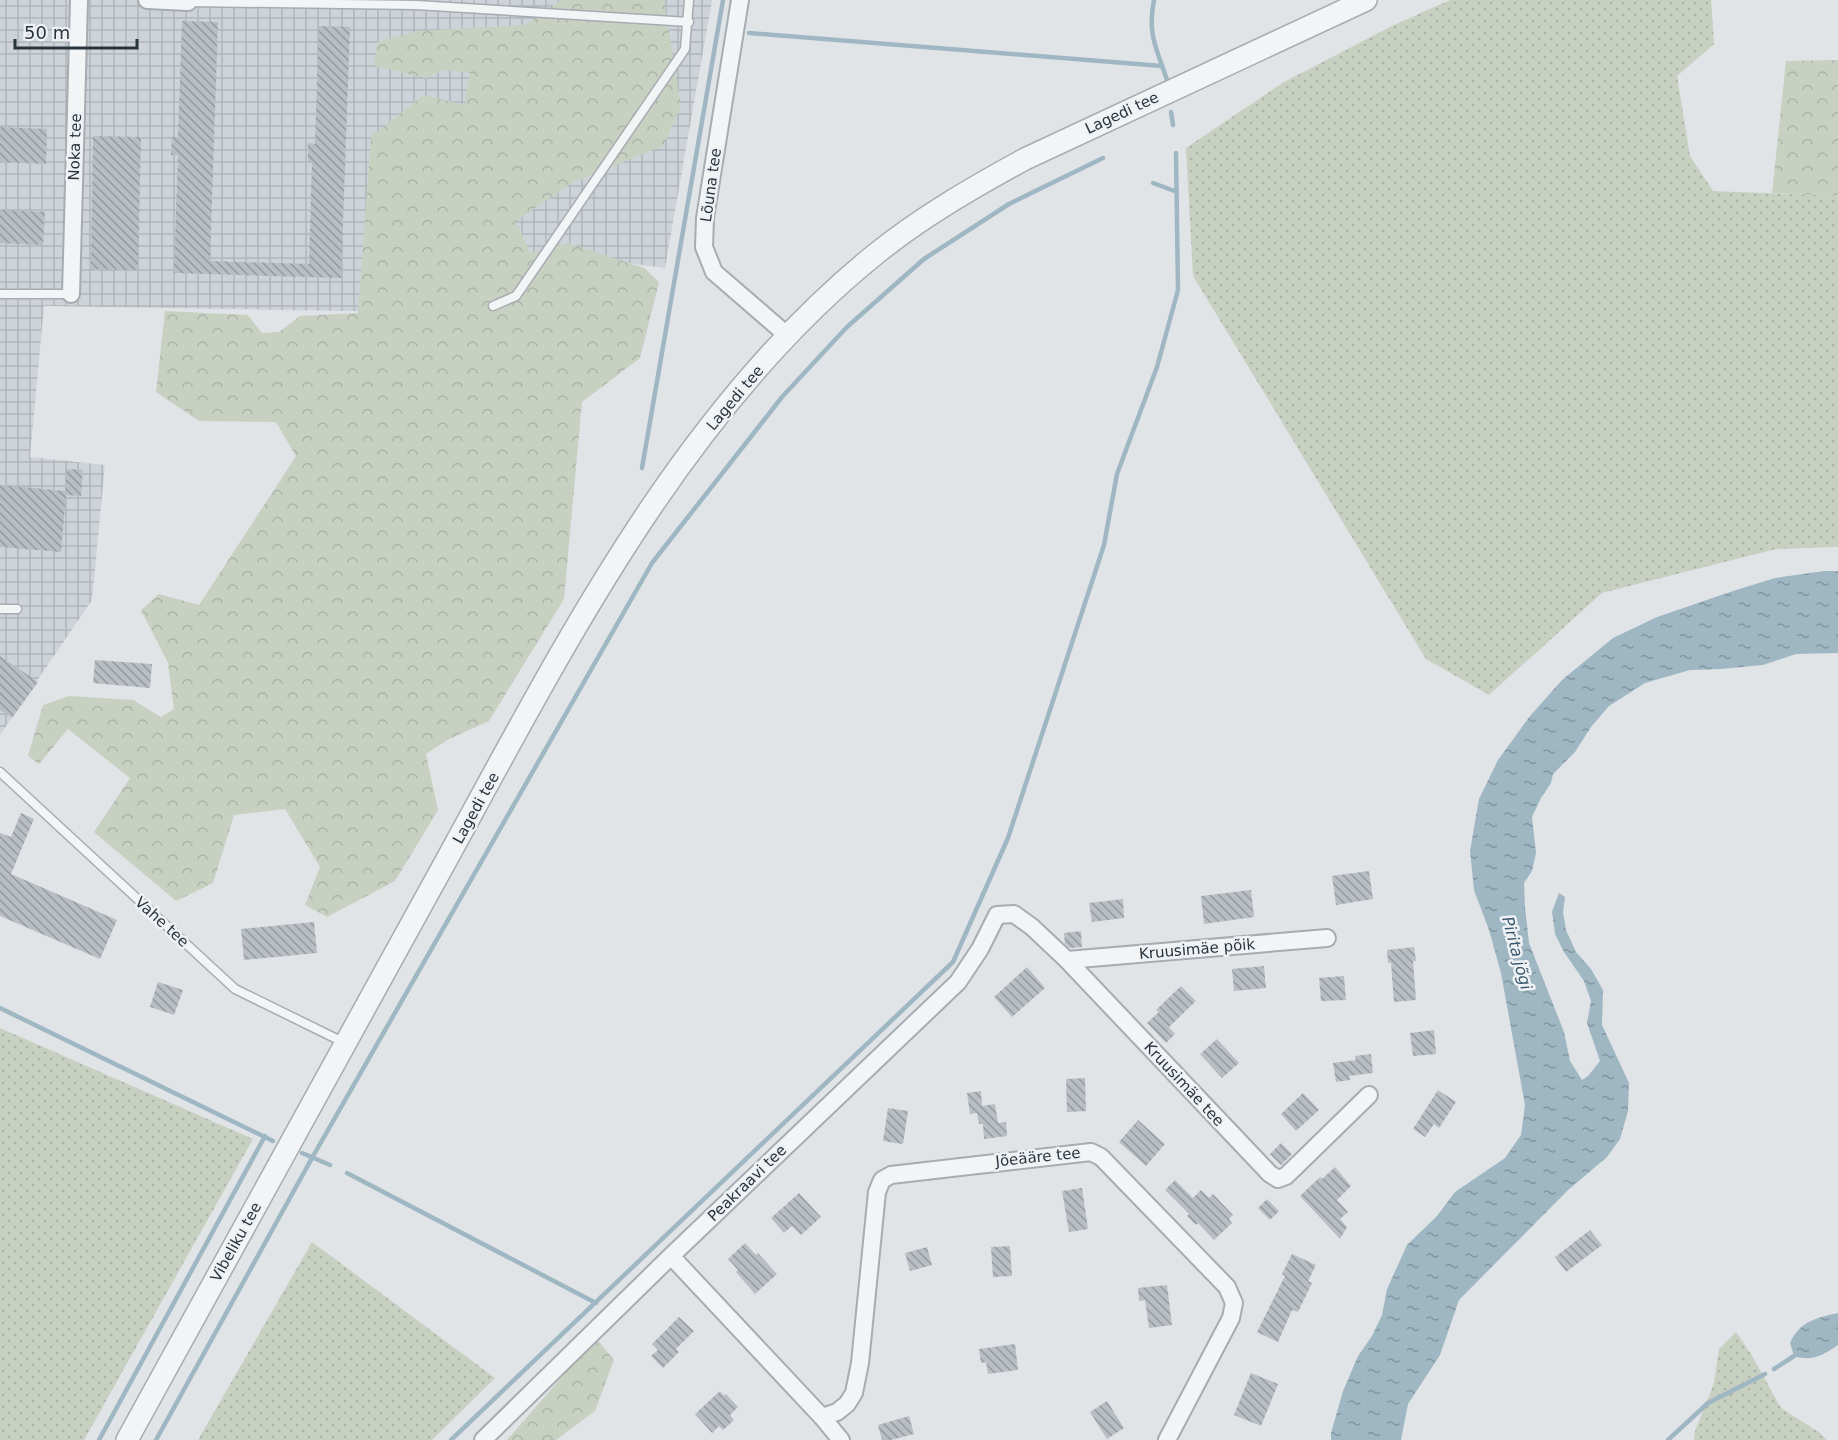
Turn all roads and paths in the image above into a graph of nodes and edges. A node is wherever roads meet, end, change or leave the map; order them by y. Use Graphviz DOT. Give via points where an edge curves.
graph roads {
  1 [pos="79,0"];
  2 [pos="147,0"];
  3 [pos="689,0"];
  4 [pos="740,0"];
  5 [pos="1366,0"];
  6 [pos="188,2"];
  7 [pos="688,22"];
  8 [pos="0,294"];
  9 [pos="71,294"];
  10 [pos="493,306"];
  11 [pos="788,336"];
  12 [pos="0,609"];
  13 [pos="17,609"];
  14 [pos="0,772"];
  15 [pos="997,915"];
  16 [pos="1327,938"];
  17 [pos="1067,960"];
  18 [pos="345,1043"];
  19 [pos="1369,1095"];
  20 [pos="671,1256"];
  21 [pos="822,1417"];
  22 [pos="127,1440"];
  23 [pos="483,1440"];
  24 [pos="841,1440"];
  25 [pos="1167,1440"];
  1 -- 9 [label="street, Noka tee"];
  2 -- 6 [label="street"];
  3 -- 7 [label="lane"];
  4 -- 11 [label="street, Lõuna tee" via="705,218 704,247 714,272"];
  5 -- 11 [label="street, Lagedi tee" via="974,187 878,252"];
  6 -- 7 [label="lane" via="416,5"];
  7 -- 10 [label="lane" via="685,49 516,296"];
  8 -- 9 [label="lane"];
  11 -- 18 [label="street, Lagedi tee" via="725,407 637,527 553,669"];
  12 -- 13 [label="lane"];
  14 -- 18 [label="lane, Vahe tee" via="235,989"];
  15 -- 17 [label="street, Kruusimäe tee" via="1014,914"];
  15 -- 20 [label="street, Peakraavi tee" via="958,982"];
  16 -- 17 [label="street, Kruusimäe põik"];
  17 -- 19 [label="street, Kruusimäe tee" via="1278,1179 1286,1176"];
  18 -- 22 [label="street, Vibeliku tee"];
  20 -- 21 [label="street"];
  20 -- 23 [label="street, Peakraavi tee"];
  21 -- 24 [label="street"];
  21 -- 25 [label="street, Jõeääre tee" via="837,1412 854,1393 861,1363 882,1180 891,1175 1091,1152 1101,1157 1227,1287 1234,1303 1231,1318"];
}
